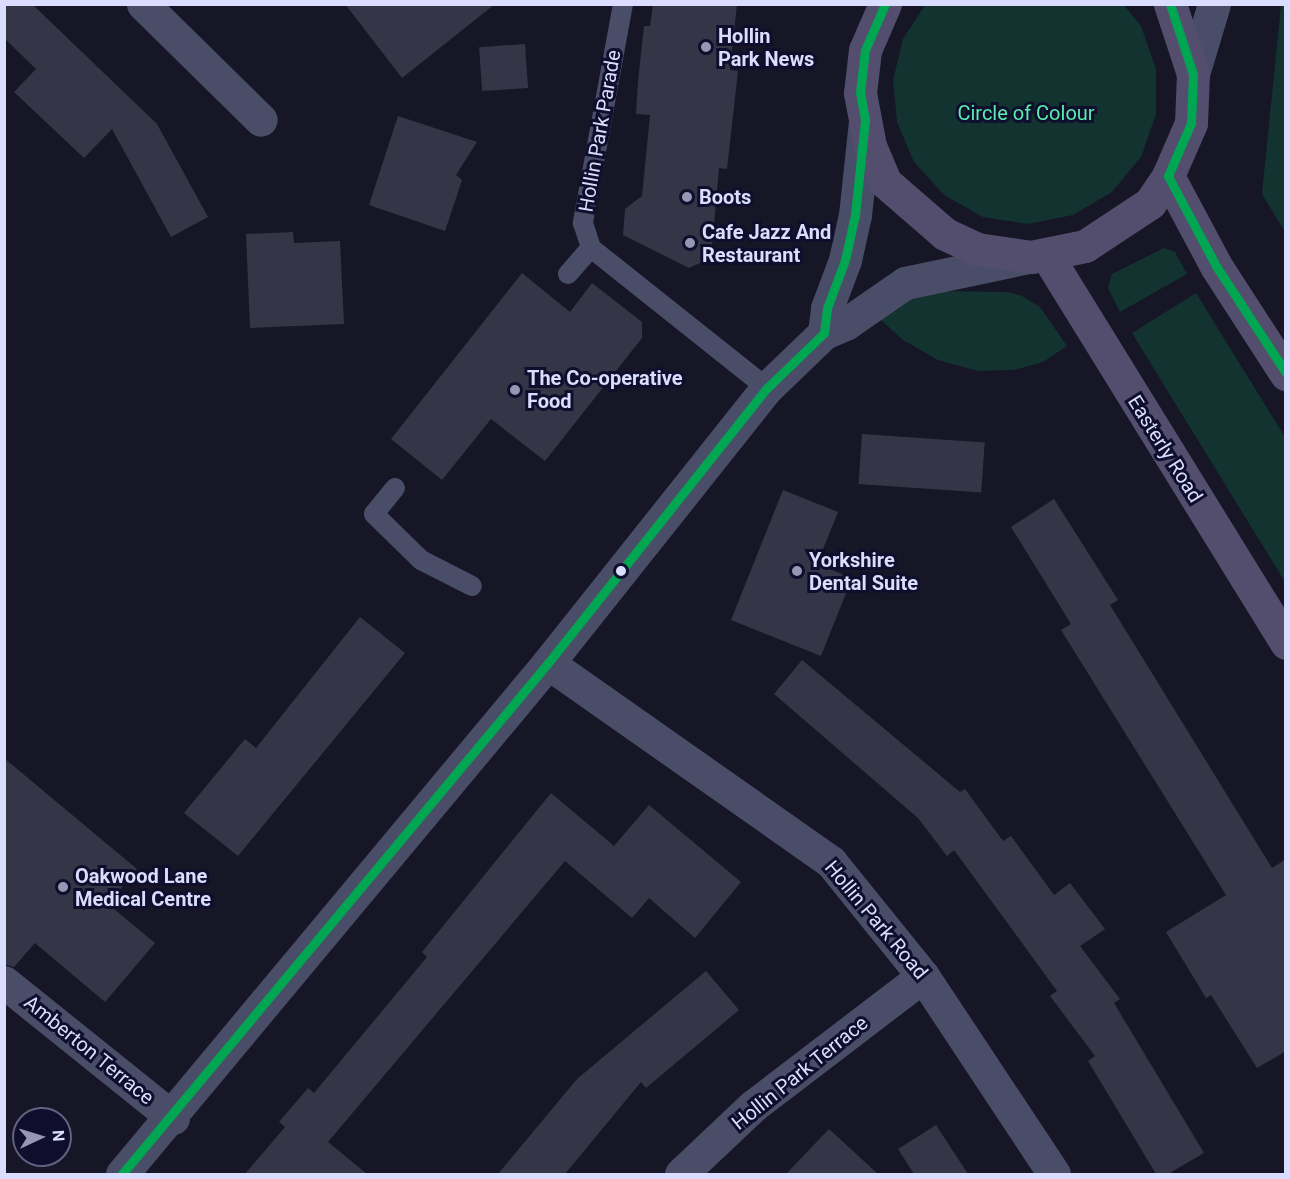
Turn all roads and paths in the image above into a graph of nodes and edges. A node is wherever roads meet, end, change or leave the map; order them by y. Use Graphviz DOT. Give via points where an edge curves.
graph roads {
  1 [pos="143,4"];
  2 [pos="623,4"];
  3 [pos="1170,4"];
  4 [pos="1214,4"];
  5 [pos="881,7"];
  6 [pos="1193,74"];
  7 [pos="261,120"];
  8 [pos="865,120"];
  9 [pos="1168,176"];
  10 [pos="591,248"];
  11 [pos="1038,255"];
  12 [pos="568,274"];
  13 [pos="824,333"];
  14 [pos="1286,374"];
  15 [pos="767,388"];
  16 [pos="395,488"];
  17 [pos="472,586"];
  18 [pos="1286,643"];
  19 [pos="548,663"];
  20 [pos="924,976"];
  21 [pos="4,982"];
  22 [pos="173,1118"];
  23 [pos="122,1174"];
  24 [pos="681,1174"];
  25 [pos="1054,1174"];
  1 -- 7 [label="street"];
  2 -- 10 [label="lane, Hollin Park Parade" via="583,223"];
  3 -- 6 [label="main road"];
  4 -- 6 [label="street"];
  5 -- 8 [label="main road" via="865,50 860,93"];
  6 -- 9 [label="main road" via="1191,123"];
  8 -- 11 [label="main road" via="870,146 885,182 945,234 976,249"];
  8 -- 13 [label="street" via="855,215 845,260 826,308"];
  9 -- 11 [label="main road" via="1150,203 1085,246"];
  9 -- 14 [label="main road" via="1216,266"];
  10 -- 12 [label="lane"];
  10 -- 15 [label="lane"];
  11 -- 13 [label="street" via="905,283 847,323"];
  11 -- 18 [label="main road, Easterly Road"];
  13 -- 15 [label="street"];
  15 -- 19 [label="street"];
  16 -- 17 [label="lane" via="374,514 421,560"];
  19 -- 20 [label="street, Hollin Park Road" via="831,862"];
  19 -- 22 [label="street"];
  20 -- 24 [label="street, Hollin Park Terrace" via="753,1106"];
  20 -- 25 [label="street, Hollin Park Road"];
  21 -- 22 [label="street, Amberton Terrace"];
  22 -- 23 [label="street"];
}
